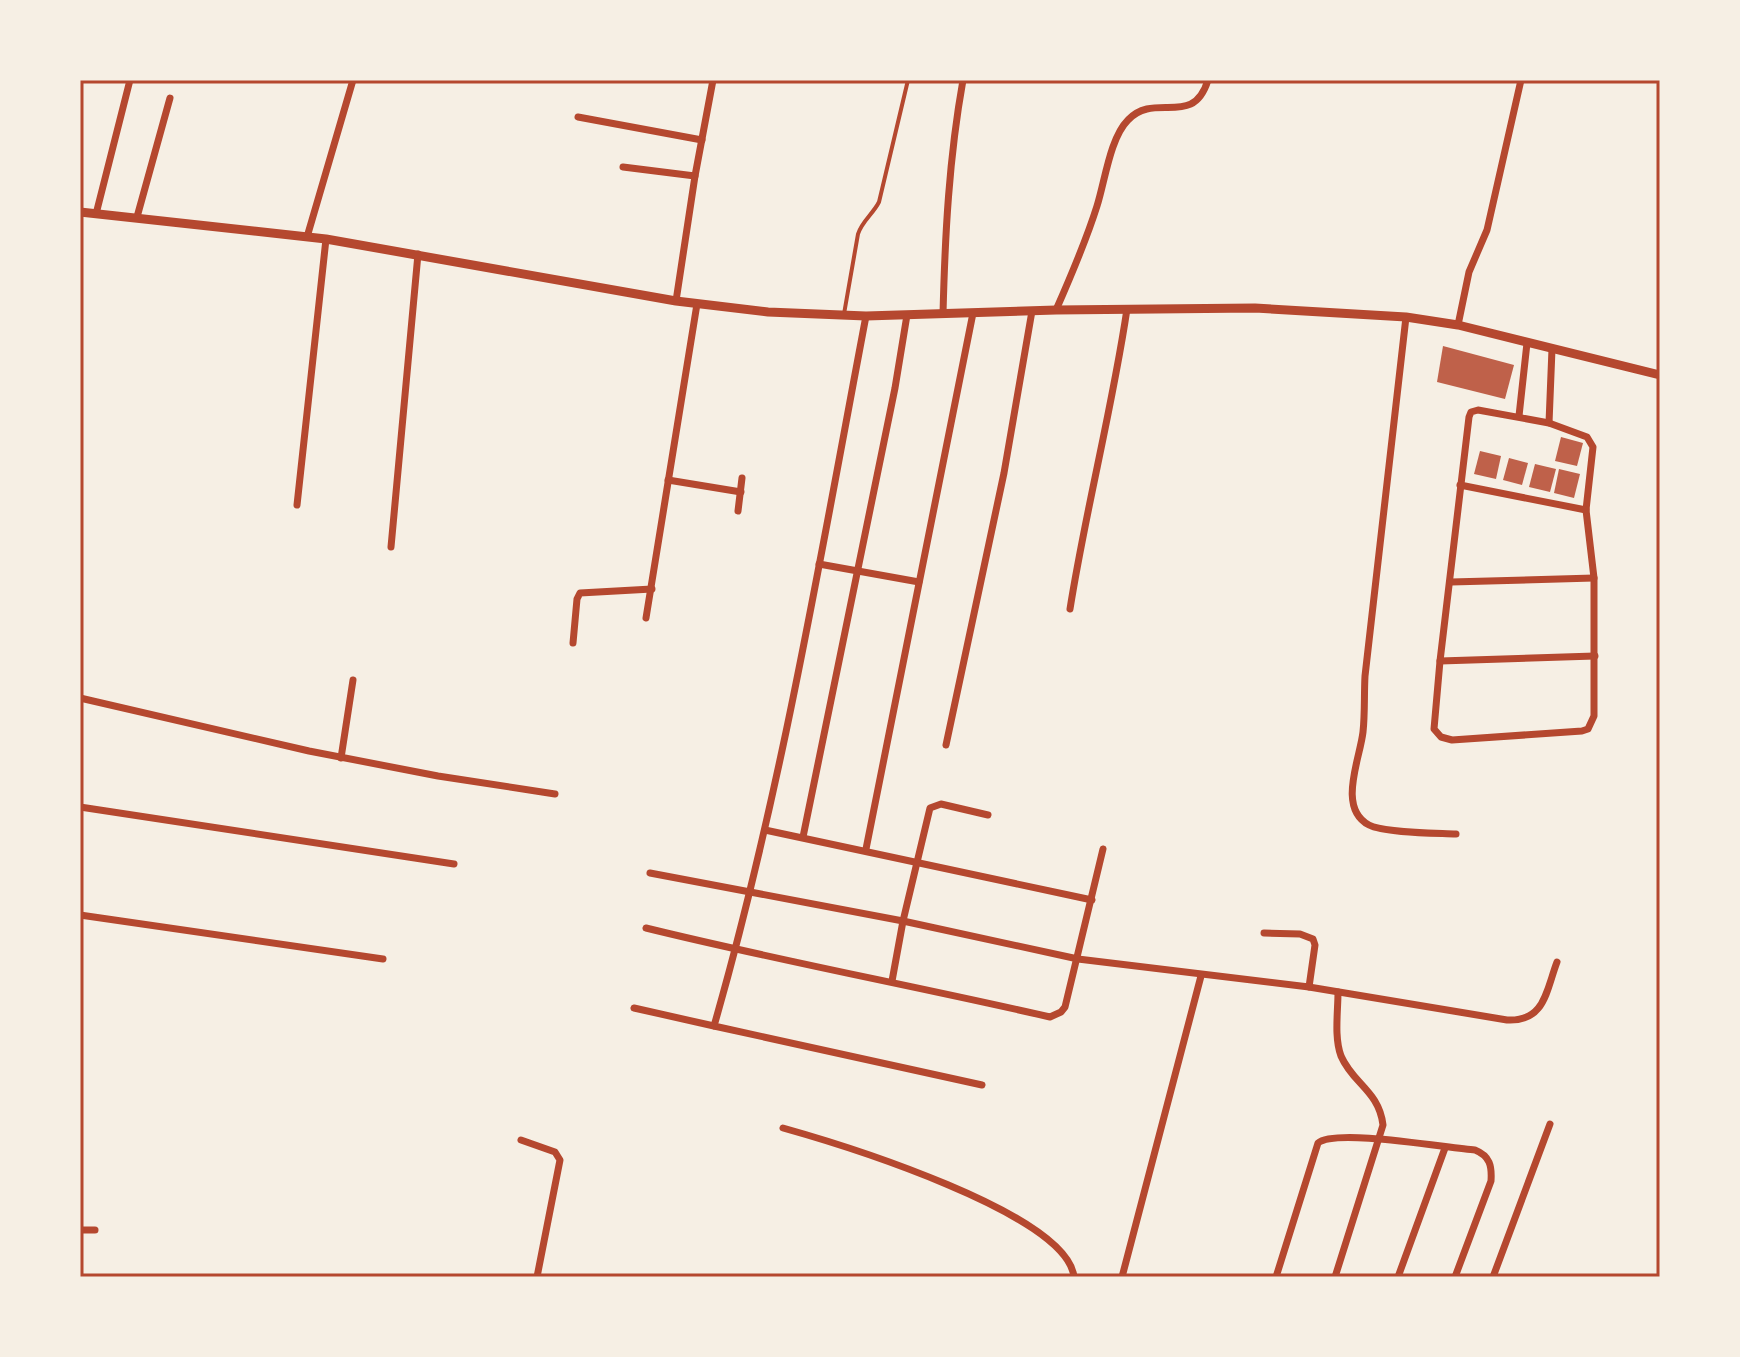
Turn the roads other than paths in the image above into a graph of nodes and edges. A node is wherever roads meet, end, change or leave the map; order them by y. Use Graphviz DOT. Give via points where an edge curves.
graph roads {
  1 [pos="130,80"];
  2 [pos="353,80"];
  3 [pos="713,80"];
  4 [pos="908,80"];
  5 [pos="963,80"];
  6 [pos="1208,80"];
  7 [pos="1521,80"];
  8 [pos="170,98"];
  9 [pos="578,117"];
  10 [pos="702,140"];
  11 [pos="623,167"];
  12 [pos="695,176"];
  13 [pos="80,212"];
  14 [pos="96,214"];
  15 [pos="137,217"];
  16 [pos="307,237"];
  17 [pos="326,239"];
  18 [pos="418,254"];
  19 [pos="676,301"];
  20 [pos="697,304"];
  21 [pos="1127,309"];
  22 [pos="1056,310"];
  23 [pos="1032,311"];
  24 [pos="973,313"];
  25 [pos="943,314"];
  26 [pos="844,315"];
  27 [pos="907,315"];
  28 [pos="866,316"];
  29 [pos="1406,317"];
  30 [pos="1458,325"];
  31 [pos="1527,343"];
  32 [pos="1552,349"];
  33 [pos="1660,375"];
  34 [pos="1519,416"];
  35 [pos="1549,423"];
  36 [pos="742,478"];
  37 [pos="668,480"];
  38 [pos="1460,485"];
  39 [pos="741,492"];
  40 [pos="297,505"];
  41 [pos="1586,510"];
  42 [pos="738,511"];
  43 [pos="391,547"];
  44 [pos="819,564"];
  45 [pos="856,572"];
  46 [pos="1594,578"];
  47 [pos="919,582"];
  48 [pos="1451,582"];
  49 [pos="652,589"];
  50 [pos="1070,609"];
  51 [pos="646,618"];
  52 [pos="573,643"];
  53 [pos="1595,656"];
  54 [pos="1440,661"];
  55 [pos="353,680"];
  56 [pos="80,698"];
  57 [pos="946,745"];
  58 [pos="341,758"];
  59 [pos="555,794"];
  60 [pos="80,807"];
  61 [pos="988,815"];
  62 [pos="765,830"];
  63 [pos="1456,834"];
  64 [pos="803,837"];
  65 [pos="866,849"];
  66 [pos="1103,849"];
  67 [pos="918,863"];
  68 [pos="454,864"];
  69 [pos="650,873"];
  70 [pos="751,891"];
  71 [pos="1092,900"];
  72 [pos="80,915"];
  73 [pos="903,921"];
  74 [pos="646,928"];
  75 [pos="1264,933"];
  76 [pos="736,950"];
  77 [pos="383,959"];
  78 [pos="1078,959"];
  79 [pos="1557,962"];
  80 [pos="1201,976"];
  81 [pos="892,981"];
  82 [pos="1309,987"];
  83 [pos="1338,992"];
  84 [pos="634,1008"];
  85 [pos="714,1026"];
  86 [pos="982,1085"];
  87 [pos="1550,1124"];
  88 [pos="783,1128"];
  89 [pos="1380,1138"];
  90 [pos="521,1140"];
  91 [pos="1445,1148"];
  92 [pos="80,1230"];
  93 [pos="95,1230"];
  94 [pos="537,1277"];
  95 [pos="1074,1277"];
  96 [pos="1122,1277"];
  97 [pos="1276,1277"];
  98 [pos="1335,1277"];
  99 [pos="1398,1277"];
  100 [pos="1455,1277"];
  101 [pos="1493,1277"];
  1 -- 14 [label="street"];
  2 -- 16 [label="street"];
  3 -- 10 [label="street"];
  4 -- 26 [label="lane" via="879,202 858,234"];
  5 -- 25 [label="street" via="945,227"];
  6 -- 22 [label="street" via="1196,103 1150,108 1126,121"];
  7 -- 30 [label="street" via="1487,230 1469,272"];
  8 -- 15 [label="street"];
  9 -- 10 [label="street"];
  10 -- 12 [label="street"];
  11 -- 12 [label="street"];
  12 -- 19 [label="street"];
  13 -- 14 [label="street"];
  14 -- 15 [label="street"];
  15 -- 16 [label="street"];
  16 -- 17 [label="street"];
  17 -- 18 [label="street"];
  17 -- 40 [label="street"];
  18 -- 19 [label="street"];
  18 -- 43 [label="street"];
  19 -- 20 [label="street"];
  20 -- 26 [label="street"];
  20 -- 37 [label="street"];
  21 -- 22 [label="street"];
  21 -- 29 [label="street" via="1255,308"];
  21 -- 50 [label="street"];
  22 -- 23 [label="street"];
  23 -- 24 [label="street"];
  23 -- 57 [label="street" via="1004,473"];
  24 -- 25 [label="street"];
  24 -- 47 [label="street"];
  25 -- 27 [label="street"];
  26 -- 28 [label="street"];
  27 -- 28 [label="street"];
  27 -- 45 [label="street"];
  28 -- 44 [label="street"];
  29 -- 30 [label="street"];
  29 -- 63 [label="street" via="1354,803 1357,814 1372,827"];
  30 -- 31 [label="street"];
  31 -- 32 [label="street"];
  31 -- 34 [label="street"];
  32 -- 33 [label="street"];
  32 -- 35 [label="street"];
  34 -- 35 [label="street"];
  34 -- 38 [label="street" via="1471,412"];
  35 -- 41 [label="street" via="1591,441"];
  36 -- 39 [label="street"];
  37 -- 39 [label="street"];
  37 -- 49 [label="street"];
  38 -- 41 [label="street"];
  38 -- 48 [label="street"];
  39 -- 42 [label="street"];
  41 -- 46 [label="street"];
  44 -- 45 [label="street"];
  44 -- 62 [label="street"];
  45 -- 47 [label="street"];
  45 -- 64 [label="street"];
  46 -- 48 [label="street"];
  46 -- 53 [label="street"];
  47 -- 65 [label="street"];
  48 -- 54 [label="street"];
  49 -- 51 [label="street"];
  49 -- 52 [label="street" via="580,593"];
  53 -- 54 [label="street"];
  53 -- 54 [label="street" via="1594,716 1588,729 1452,740 1434,729"];
  55 -- 58 [label="street"];
  56 -- 58 [label="street"];
  58 -- 59 [label="street"];
  60 -- 68 [label="street"];
  61 -- 67 [label="street" via="941,804 930,808"];
  62 -- 64 [label="street"];
  62 -- 70 [label="street"];
  64 -- 65 [label="street"];
  65 -- 67 [label="street"];
  66 -- 71 [label="street"];
  67 -- 71 [label="street"];
  67 -- 73 [label="street"];
  69 -- 70 [label="street"];
  70 -- 73 [label="street"];
  70 -- 76 [label="street"];
  71 -- 78 [label="street"];
  72 -- 77 [label="street"];
  73 -- 78 [label="street"];
  73 -- 81 [label="street"];
  74 -- 76 [label="street"];
  75 -- 82 [label="street" via="1313,939"];
  76 -- 81 [label="street"];
  76 -- 85 [label="street"];
  78 -- 80 [label="street"];
  78 -- 81 [label="street" via="1065,1007 1050,1017"];
  79 -- 83 [label="street" via="1536,1013 1522,1021"];
  80 -- 82 [label="street"];
  80 -- 96 [label="street"];
  82 -- 83 [label="street"];
  83 -- 89 [label="street" via="1342,1057 1377,1101 1383,1125"];
  84 -- 85 [label="street"];
  85 -- 86 [label="street"];
  87 -- 101 [label="street"];
  88 -- 95 [label="street" via="929,1176 988,1204 1064,1253"];
  89 -- 91 [label="street"];
  89 -- 97 [label="street" via="1328,1137 1318,1143"];
  89 -- 98 [label="street"];
  90 -- 94 [label="street" via="555,1152 560,1160"];
  91 -- 99 [label="street"];
  91 -- 100 [label="street" via="1482,1153 1492,1166"];
  92 -- 93 [label="street"];
}
